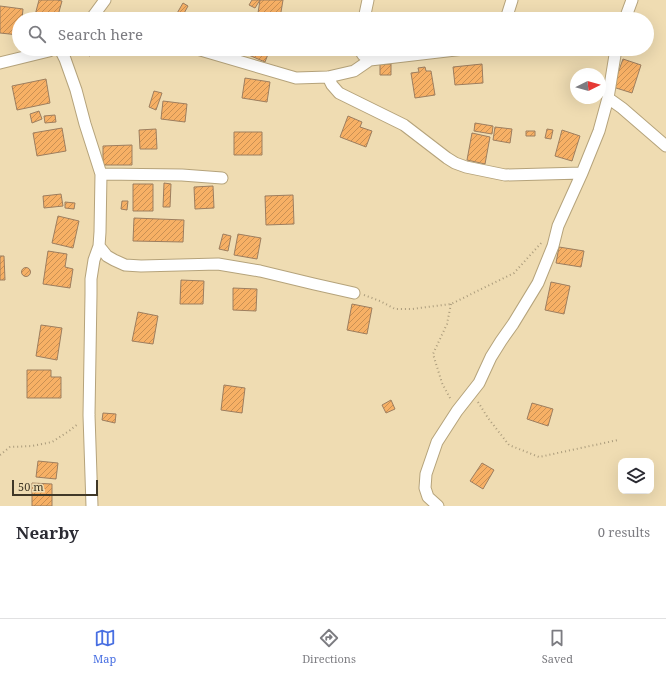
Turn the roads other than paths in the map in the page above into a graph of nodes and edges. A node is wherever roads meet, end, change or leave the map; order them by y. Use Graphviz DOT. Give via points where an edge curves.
graph roads {
  1 [pos="105,0"];
  2 [pos="368,0"];
  3 [pos="512,0"];
  4 [pos="632,0"];
  5 [pos="96,12"];
  6 [pos="365,12"];
  7 [pos="508,12"];
  8 [pos="628,12"];
  9 [pos="29,56"];
  10 [pos="64,56"];
  11 [pos="222,56"];
  12 [pos="364,56"];
  13 [pos="404,56"];
  14 [pos="615,56"];
  15 [pos="370,60"];
  16 [pos="0,63"];
  17 [pos="328,77"];
  18 [pos="608,98"];
  19 [pos="666,146"];
  20 [pos="582,173"];
  21 [pos="101,174"];
  22 [pos="222,178"];
  23 [pos="99,246"];
  24 [pos="354,293"];
  25 [pos="92,506"];
  26 [pos="438,506"];
  1 -- 5 [label="street"];
  2 -- 6 [label="street"];
  3 -- 7 [label="street"];
  4 -- 8 [label="street"];
  9 -- 16 [label="street"];
  10 -- 21 [label="street"];
  11 -- 17 [label="street" via="296,78"];
  12 -- 15 [label="street"];
  13 -- 15 [label="street"];
  14 -- 18 [label="street"];
  15 -- 17 [label="street" via="354,72"];
  17 -- 20 [label="street" via="339,94 404,125 455,163 505,175"];
  18 -- 19 [label="street"];
  18 -- 20 [label="street" via="599,131"];
  20 -- 26 [label="street" via="558,226 538,283 491,357 479,383 437,442 426,474 425,488 428,496"];
  21 -- 22 [label="street"];
  21 -- 23 [label="street"];
  23 -- 24 [label="street" via="107,256 125,265 218,264"];
  23 -- 25 [label="street" via="91,279 89,416"];
}
